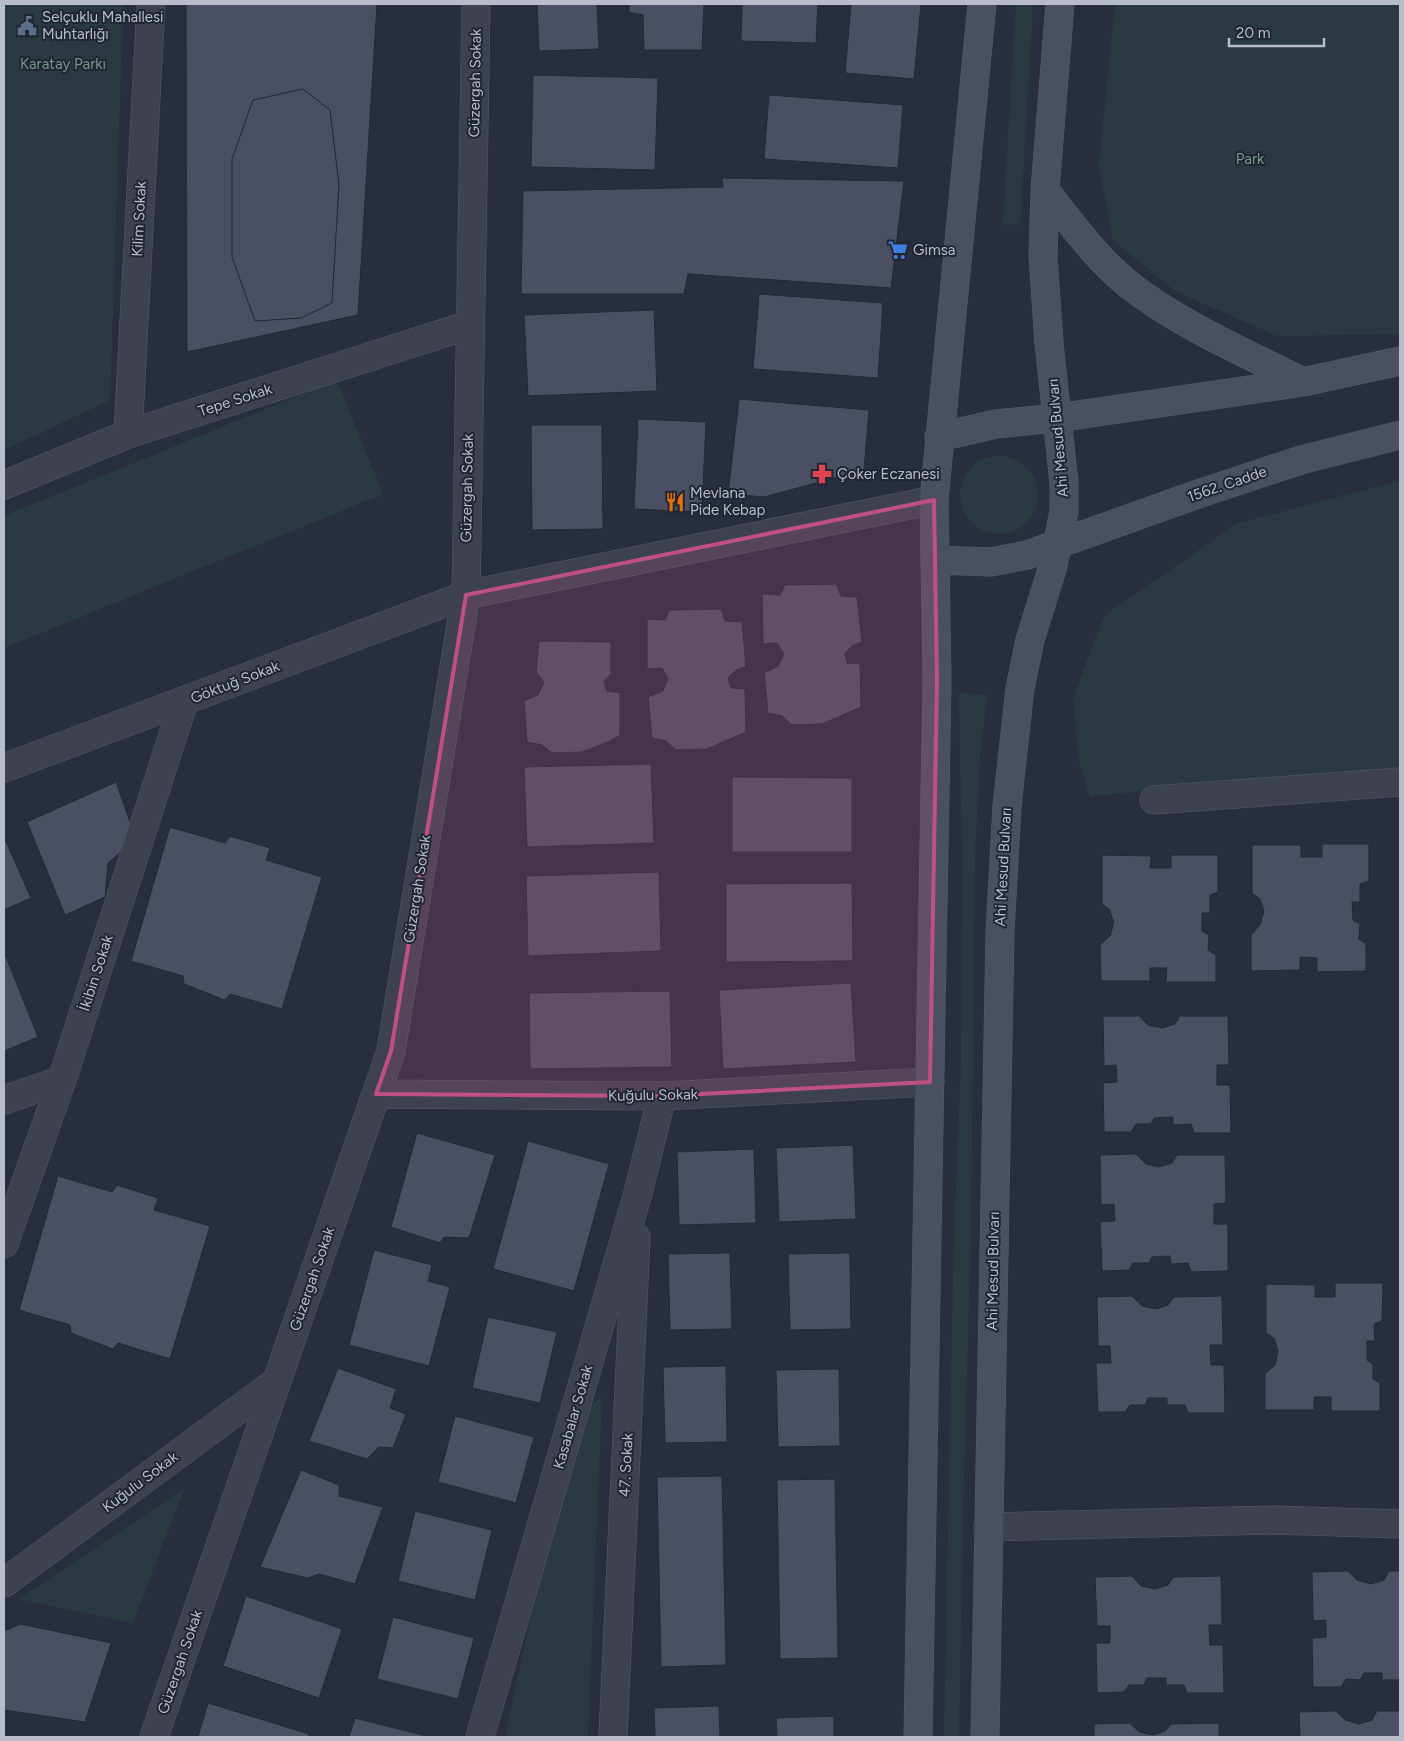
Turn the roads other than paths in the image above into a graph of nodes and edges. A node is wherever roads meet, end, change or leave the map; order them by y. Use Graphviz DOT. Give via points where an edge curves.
graph roads {
  1 [pos="151,4"];
  2 [pos="476,4"];
  3 [pos="982,4"];
  4 [pos="1060,4"];
  5 [pos="1045,190"];
  6 [pos="469,325"];
  7 [pos="1400,362"];
  8 [pos="1303,382"];
  9 [pos="1057,418"];
  10 [pos="128,434"];
  11 [pos="1400,435"];
  12 [pos="939,437"];
  13 [pos="4,485"];
  14 [pos="934,500"];
  15 [pos="1058,544"];
  16 [pos="935,560"];
  17 [pos="466,595"];
  18 [pos="184,701"];
  19 [pos="4,768"];
  20 [pos="1400,782"];
  21 [pos="1154,800"];
  22 [pos="62,1080"];
  23 [pos="930,1082"];
  24 [pos="376,1094"];
  25 [pos="662,1096"];
  26 [pos="4,1100"];
  27 [pos="638,1193"];
  28 [pos="4,1244"];
  29 [pos="277,1381"];
  30 [pos="1400,1524"];
  31 [pos="988,1526"];
  32 [pos="4,1583"];
  33 [pos="154,1737"];
  34 [pos="480,1737"];
  35 [pos="613,1737"];
  36 [pos="918,1737"];
  37 [pos="985,1737"];
  1 -- 10 [label="street, Kilim Sokak"];
  2 -- 6 [label="street, Güzergah Sokak"];
  3 -- 12 [label="main road"];
  4 -- 5 [label="main road, Ahi Mesud Bulvarı"];
  5 -- 8 [label="main road" via="1098,256 1128,284 1170,314"];
  5 -- 9 [label="main road, Ahi Mesud Bulvarı" via="1044,294"];
  6 -- 10 [label="street, Tepe Sokak"];
  6 -- 17 [label="street, Güzergah Sokak"];
  7 -- 8 [label="main road"];
  8 -- 9 [label="main road"];
  9 -- 12 [label="main road" via="996,424"];
  9 -- 15 [label="main road, Ahi Mesud Bulvarı" via="1064,483 1064,511"];
  10 -- 13 [label="street, Tepe Sokak"];
  11 -- 15 [label="main road, 1562. Cadde" via="1301,460"];
  12 -- 14 [label="main road"];
  14 -- 16 [label="main road"];
  14 -- 17 [label="street, Göktuğ Sokak"];
  15 -- 16 [label="main road, 1562. Cadde" via="991,562"];
  15 -- 31 [label="main road, Ahi Mesud Bulvarı" via="1030,640 1020,688 1007,806 999,951"];
  16 -- 23 [label="main road" via="937,680"];
  17 -- 18 [label="street, Göktuğ Sokak"];
  17 -- 24 [label="street, Güzergah Sokak" via="391,1050"];
  18 -- 19 [label="street, Göktuğ Sokak"];
  18 -- 22 [label="street, İkibin Sokak"];
  20 -- 21 [label="street"];
  22 -- 26 [label="street"];
  22 -- 28 [label="street, İkibin Sokak"];
  23 -- 25 [label="street, Kuğulu Sokak"];
  23 -- 36 [label="main road"];
  24 -- 25 [label="street, Kuğulu Sokak"];
  24 -- 29 [label="street, Güzergah Sokak"];
  25 -- 27 [label="street, Kasabalar Sokak"];
  27 -- 34 [label="street, Kasabalar Sokak"];
  27 -- 35 [label="street, 47. Sokak"];
  29 -- 32 [label="street, Kuğulu Sokak"];
  29 -- 33 [label="street, Güzergah Sokak"];
  30 -- 31 [label="street" via="1276,1520"];
  31 -- 37 [label="main road, Ahi Mesud Bulvarı"];
}
